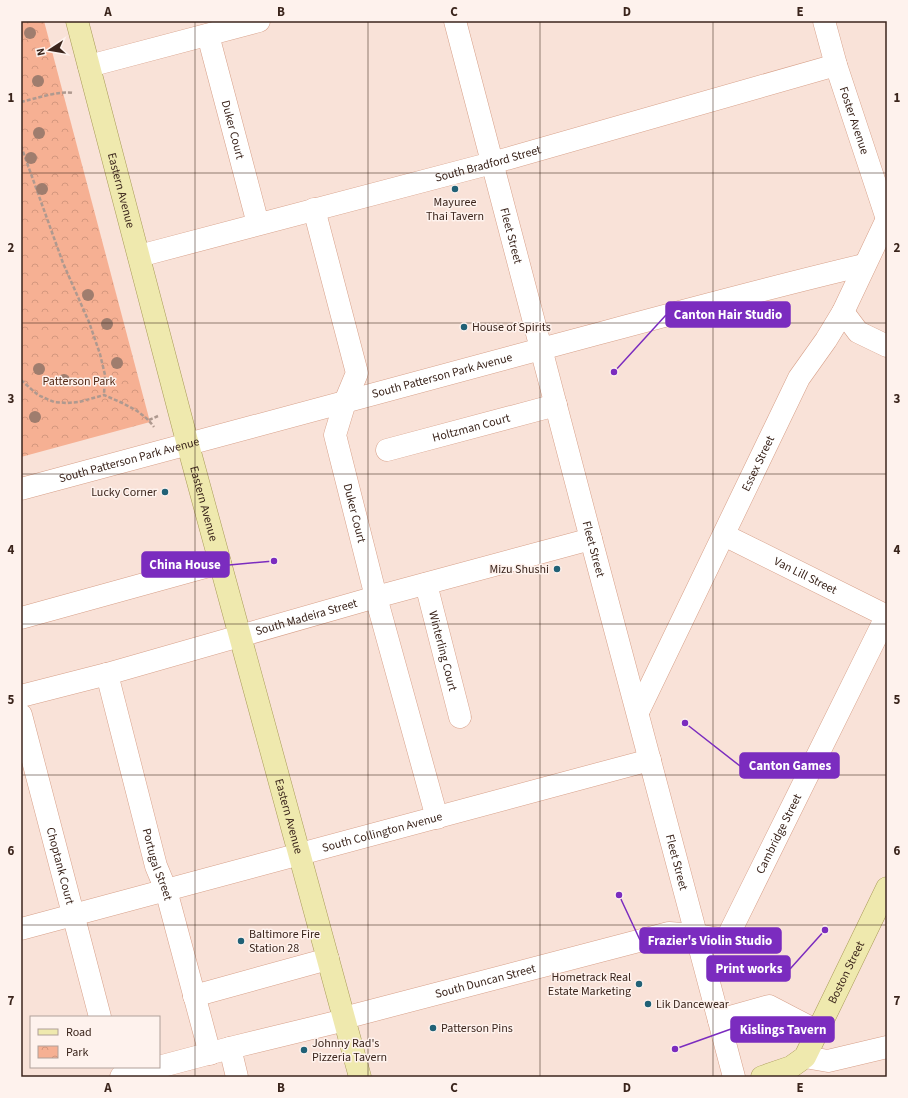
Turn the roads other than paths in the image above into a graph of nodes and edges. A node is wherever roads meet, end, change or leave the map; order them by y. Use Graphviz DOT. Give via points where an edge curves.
graph roads {
  1 [pos="77,21"];
  2 [pos="259,21"];
  3 [pos="455,21"];
  4 [pos="824,21"];
  5 [pos="208,35"];
  6 [pos="836,65"];
  7 [pos="89,66"];
  8 [pos="492,163"];
  9 [pos="314,209"];
  10 [pos="887,219"];
  11 [pos="258,224"];
  12 [pos="139,256"];
  13 [pos="864,265"];
  14 [pos="843,312"];
  15 [pos="887,346"];
  16 [pos="541,348"];
  17 [pos="346,402"];
  18 [pos="556,405"];
  19 [pos="188,444"];
  20 [pos="387,450"];
  21 [pos="21,489"];
  22 [pos="724,536"];
  23 [pos="591,539"];
  24 [pos="220,563"];
  25 [pos="426,584"];
  26 [pos="376,597"];
  27 [pos="887,616"];
  28 [pos="21,618"];
  29 [pos="240,636"];
  30 [pos="107,674"];
  31 [pos="21,696"];
  32 [pos="638,712"];
  33 [pos="21,715"];
  34 [pos="460,718"];
  35 [pos="650,760"];
  36 [pos="437,818"];
  37 [pos="300,854"];
  38 [pos="887,888"];
  39 [pos="166,890"];
  40 [pos="74,915"];
  41 [pos="21,929"];
  42 [pos="697,935"];
  43 [pos="328,959"];
  44 [pos="194,996"];
  45 [pos="100,1016"];
  46 [pos="344,1019"];
  47 [pos="719,1020"];
  48 [pos="817,1032"];
  49 [pos="887,1047"];
  50 [pos="220,1051"];
  51 [pos="160,1067"];
  52 [pos="803,1067"];
  53 [pos="155,1068"];
  54 [pos="121,1077"];
  55 [pos="237,1077"];
  56 [pos="360,1077"];
  57 [pos="734,1077"];
  58 [pos="762,1077"];
  1 -- 7 [label="main road, Eastern Avenue"];
  2 -- 5 [label="street"];
  3 -- 8 [label="street, Fleet Street"];
  4 -- 6 [label="street, Foster Avenue"];
  5 -- 7 [label="street"];
  5 -- 11 [label="street, Duker Court"];
  6 -- 8 [label="street, South Bradford Street"];
  6 -- 10 [label="street, Foster Avenue"];
  7 -- 12 [label="main road, Eastern Avenue"];
  8 -- 9 [label="street, South Bradford Street"];
  8 -- 16 [label="street, Fleet Street"];
  9 -- 11 [label="street, South Bradford Street"];
  9 -- 17 [label="street, Duker Court" via="357,373"];
  10 -- 13 [label="street, Essex Street"];
  11 -- 12 [label="street, South Bradford Street"];
  12 -- 19 [label="main road, Eastern Avenue"];
  13 -- 14 [label="street, Essex Street"];
  13 -- 16 [label="street, South Patterson Park Avenue"];
  14 -- 15 [label="street" via="858,332"];
  14 -- 22 [label="street, Essex Street" via="799,378"];
  16 -- 17 [label="street, South Patterson Park Avenue"];
  16 -- 18 [label="street, Fleet Street"];
  17 -- 19 [label="street, South Patterson Park Avenue"];
  17 -- 26 [label="street, Duker Court" via="335,435"];
  18 -- 20 [label="street, Holtzman Court"];
  18 -- 23 [label="street, Fleet Street"];
  19 -- 21 [label="street, South Patterson Park Avenue"];
  19 -- 24 [label="main road, Eastern Avenue"];
  22 -- 27 [label="street, Van Lill Street"];
  22 -- 32 [label="street, Essex Street"];
  23 -- 25 [label="street, South Madeira Street"];
  23 -- 32 [label="street, Fleet Street"];
  24 -- 28 [label="street"];
  24 -- 29 [label="main road, Eastern Avenue"];
  25 -- 26 [label="street, South Madeira Street"];
  25 -- 34 [label="street, Winterling Court"];
  26 -- 29 [label="street, South Madeira Street"];
  26 -- 36 [label="street, Duker Court"];
  27 -- 42 [label="street, Cambridge Street" via="726,940"];
  29 -- 30 [label="street, South Madeira Street"];
  29 -- 37 [label="main road, Eastern Avenue"];
  30 -- 31 [label="street, South Madeira Street"];
  30 -- 39 [label="street, Portugal Street" via="156,866"];
  32 -- 35 [label="street, Fleet Street"];
  33 -- 40 [label="street, Choptank Court"];
  35 -- 36 [label="street, South Collington Avenue"];
  35 -- 42 [label="street, Fleet Street"];
  36 -- 37 [label="street, South Collington Avenue"];
  37 -- 39 [label="street, South Collington Avenue"];
  37 -- 43 [label="main road, Eastern Avenue"];
  38 -- 48 [label="main road, Boston Street"];
  39 -- 40 [label="street, South Collington Avenue"];
  39 -- 44 [label="street, Portugal Street"];
  40 -- 41 [label="street, South Collington Avenue"];
  40 -- 45 [label="street, Choptank Court"];
  42 -- 46 [label="street, South Duncan Street" via="669,933"];
  42 -- 47 [label="street, Fleet Street"];
  43 -- 44 [label="street"];
  43 -- 46 [label="main road, Eastern Avenue"];
  44 -- 50 [label="street, Portugal Street"];
  46 -- 50 [label="street, South Duncan Street"];
  46 -- 56 [label="main road, Eastern Avenue"];
  47 -- 48 [label="street" via="769,1006"];
  47 -- 57 [label="street, Fleet Street"];
  48 -- 52 [label="main road, Boston Street"];
  49 -- 52 [label="street"];
  50 -- 51 [label="street, South Duncan Street"];
  50 -- 55 [label="street, Portugal Street"];
  52 -- 58 [label="main road" via="791,1067"];
  53 -- 54 [label="street, South Duncan Street"];
}
